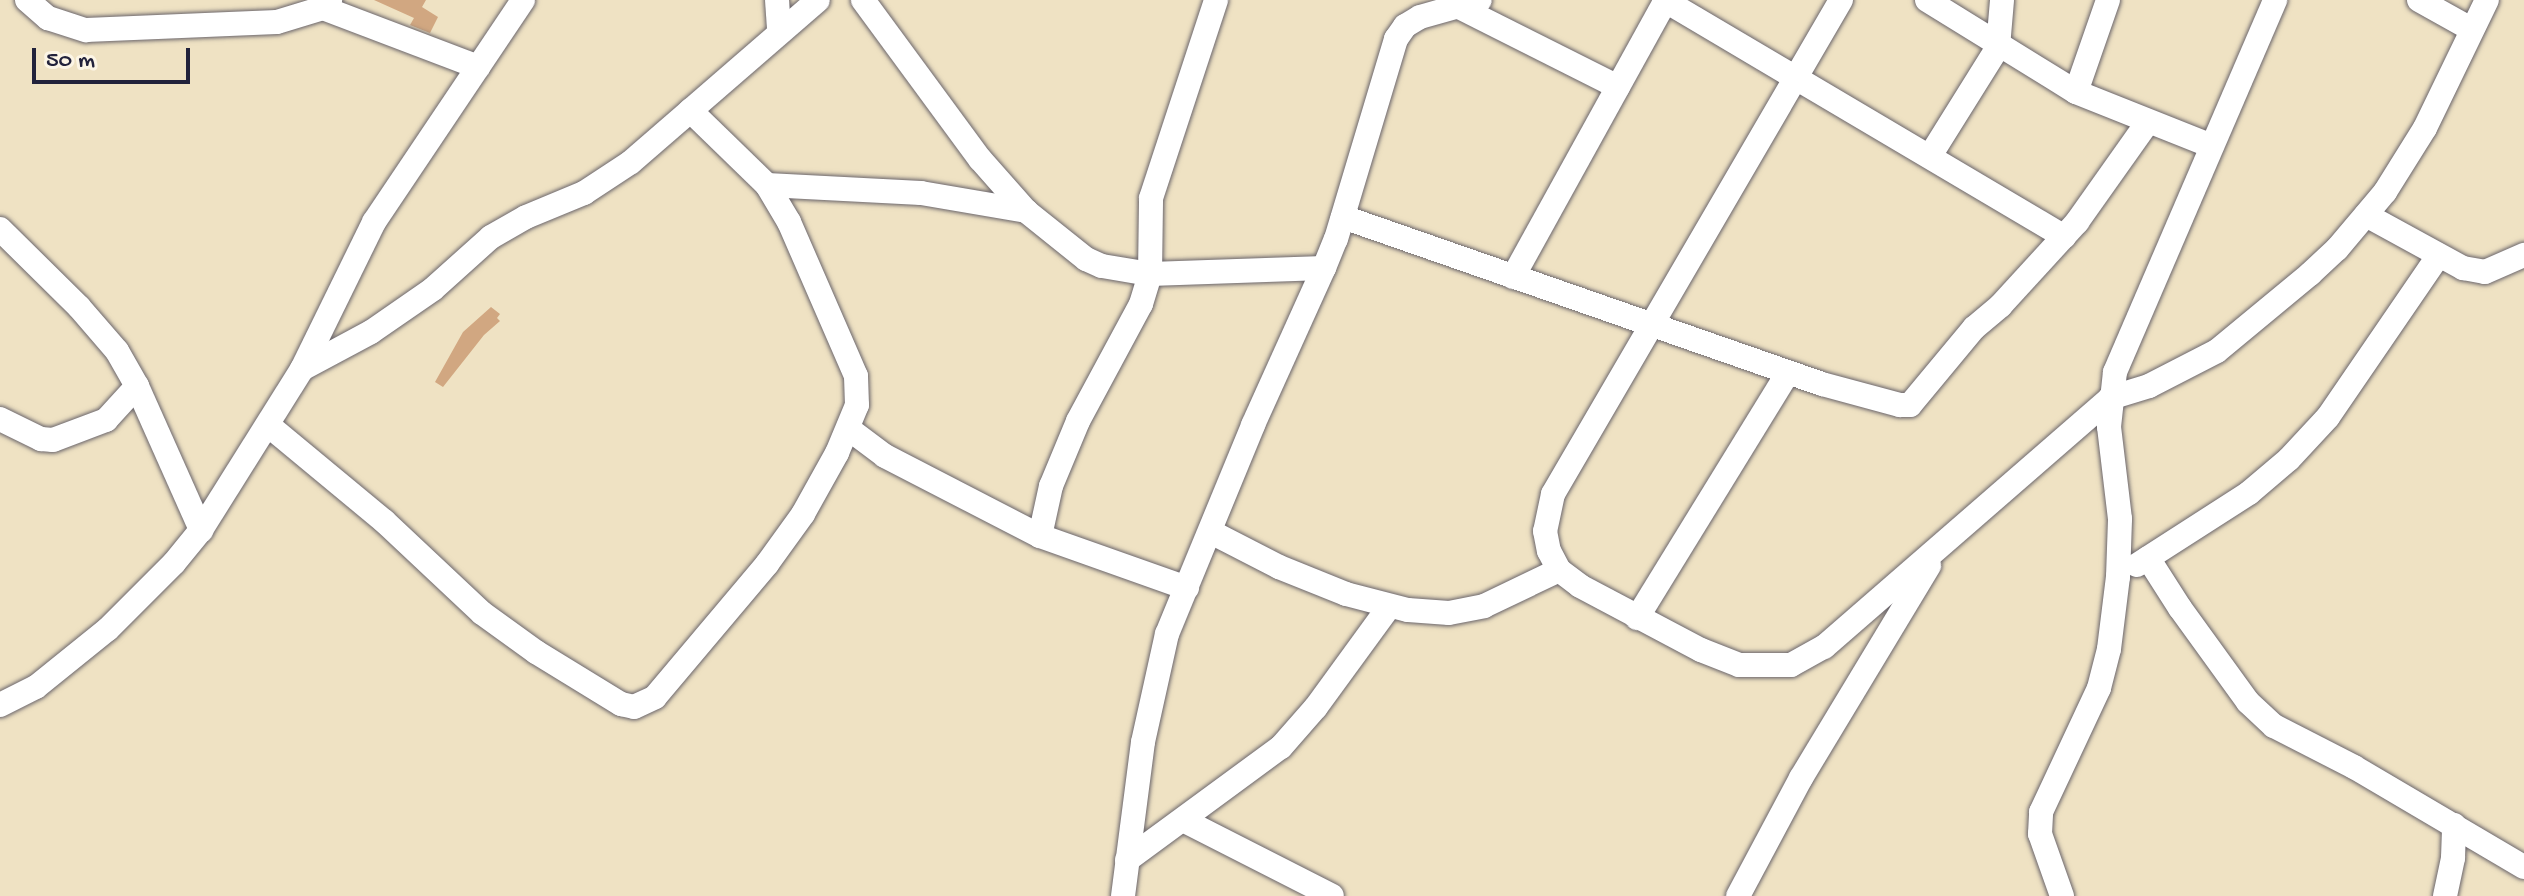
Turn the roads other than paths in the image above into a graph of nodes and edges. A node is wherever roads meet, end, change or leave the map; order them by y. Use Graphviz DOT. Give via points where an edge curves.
graph roads {
  1 [pos="27,0"];
  2 [pos="523,0"];
  3 [pos="777,0"];
  4 [pos="818,0"];
  5 [pos="863,0"];
  6 [pos="1216,0"];
  7 [pos="1841,0"];
  8 [pos="1927,0"];
  9 [pos="2002,0"];
  10 [pos="2108,0"];
  11 [pos="2275,0"];
  12 [pos="2419,0"];
  13 [pos="2487,0"];
  14 [pos="1665,1"];
  15 [pos="1468,3"];
  16 [pos="326,4"];
  17 [pos="2471,29"];
  18 [pos="779,30"];
  19 [pos="1998,47"];
  20 [pos="478,67"];
  21 [pos="1796,79"];
  22 [pos="1618,87"];
  23 [pos="2076,92"];
  24 [pos="690,110"];
  25 [pos="2147,123"];
  26 [pos="2212,146"];
  27 [pos="1930,156"];
  28 [pos="767,185"];
  29 [pos="1026,211"];
  30 [pos="2366,215"];
  31 [pos="1343,217"];
  32 [pos="0,229"];
  33 [pos="2064,237"];
  34 [pos="2439,255"];
  35 [pos="2524,255"];
  36 [pos="1324,268"];
  37 [pos="1150,274"];
  38 [pos="1513,277"];
  39 [pos="1651,323"];
  40 [pos="302,369"];
  41 [pos="1788,373"];
  42 [pos="137,386"];
  43 [pos="2110,398"];
  44 [pos="0,419"];
  45 [pos="268,425"];
  46 [pos="849,429"];
  47 [pos="201,530"];
  48 [pos="1211,532"];
  49 [pos="1040,536"];
  50 [pos="1940,546"];
  51 [pos="2148,558"];
  52 [pos="1559,570"];
  53 [pos="2118,577"];
  54 [pos="1187,588"];
  55 [pos="1389,607"];
  56 [pos="1637,618"];
  57 [pos="5,699"];
  58 [pos="1183,820"];
  59 [pos="2454,825"];
  60 [pos="1127,860"];
  61 [pos="2524,867"];
  62 [pos="1123,896"];
  63 [pos="1332,896"];
  64 [pos="1738,896"];
  65 [pos="2062,896"];
  66 [pos="2445,896"];
  1 -- 16 [label="street" via="48,18 86,30 277,22"];
  2 -- 20 [label="street"];
  3 -- 18 [label="street"];
  4 -- 18 [label="street"];
  5 -- 29 [label="street" via="963,137"];
  6 -- 37 [label="street" via="1151,198"];
  7 -- 21 [label="street"];
  8 -- 19 [label="street"];
  9 -- 19 [label="street"];
  10 -- 23 [label="street"];
  11 -- 26 [label="street"];
  12 -- 17 [label="street"];
  13 -- 17 [label="street"];
  14 -- 21 [label="street"];
  14 -- 22 [label="street"];
  15 -- 22 [label="street"];
  15 -- 31 [label="street" via="1420,17 1396,39"];
  16 -- 20 [label="street"];
  17 -- 30 [label="street" via="2425,128"];
  18 -- 24 [label="street"];
  19 -- 23 [label="street"];
  19 -- 27 [label="street"];
  20 -- 40 [label="street" via="374,222"];
  21 -- 27 [label="street"];
  21 -- 39 [label="street"];
  22 -- 38 [label="street"];
  23 -- 25 [label="street"];
  24 -- 28 [label="street"];
  24 -- 40 [label="street" via="631,162 584,193 491,237 433,289"];
  25 -- 26 [label="street"];
  25 -- 33 [label="street"];
  26 -- 43 [label="street" via="2126,343"];
  27 -- 33 [label="street"];
  28 -- 29 [label="street" via="921,193"];
  28 -- 46 [label="street" via="832,314 856,376 857,405"];
  29 -- 37 [label="street" via="1086,259"];
  30 -- 34 [label="street"];
  30 -- 43 [label="street" via="2310,274 2217,351 2149,386"];
  31 -- 36 [label="street"];
  31 -- 38 [label="street"];
  32 -- 42 [label="street" via="79,307 117,351"];
  33 -- 41 [label="street" via="1974,328 1910,405"];
  34 -- 35 [label="street" via="2485,272"];
  34 -- 51 [label="street" via="2328,417 2289,459 2249,493"];
  36 -- 37 [label="street"];
  36 -- 48 [label="street"];
  37 -- 49 [label="street" via="1141,304 1061,460"];
  38 -- 39 [label="street"];
  39 -- 41 [label="street"];
  39 -- 52 [label="street" via="1553,494 1545,531"];
  40 -- 45 [label="street"];
  41 -- 56 [label="street"];
  42 -- 44 [label="street" via="106,420 53,440"];
  42 -- 47 [label="street"];
  43 -- 50 [label="street"];
  43 -- 53 [label="street" via="2120,519"];
  45 -- 46 [label="street" via="384,521 482,613 536,652 634,707 655,697 767,564 803,514"];
  45 -- 47 [label="street"];
  46 -- 49 [label="street" via="885,456"];
  47 -- 57 [label="street" via="108,629"];
  48 -- 54 [label="street"];
  48 -- 55 [label="street" via="1279,567"];
  49 -- 54 [label="street"];
  50 -- 56 [label="street" via="1824,647 1791,665 1739,665"];
  50 -- 64 [label="street" via="1801,778"];
  51 -- 53 [label="street"];
  51 -- 59 [label="street" via="2248,702 2274,726"];
  52 -- 55 [label="street" via="1484,606 1449,613"];
  52 -- 56 [label="street"];
  53 -- 65 [label="street" via="2099,688 2041,812 2040,834"];
  54 -- 60 [label="street" via="1167,634"];
  55 -- 58 [label="street" via="1281,747"];
  58 -- 60 [label="street"];
  58 -- 63 [label="street"];
  59 -- 61 [label="street"];
  59 -- 66 [label="street"];
  60 -- 62 [label="street"];
}
